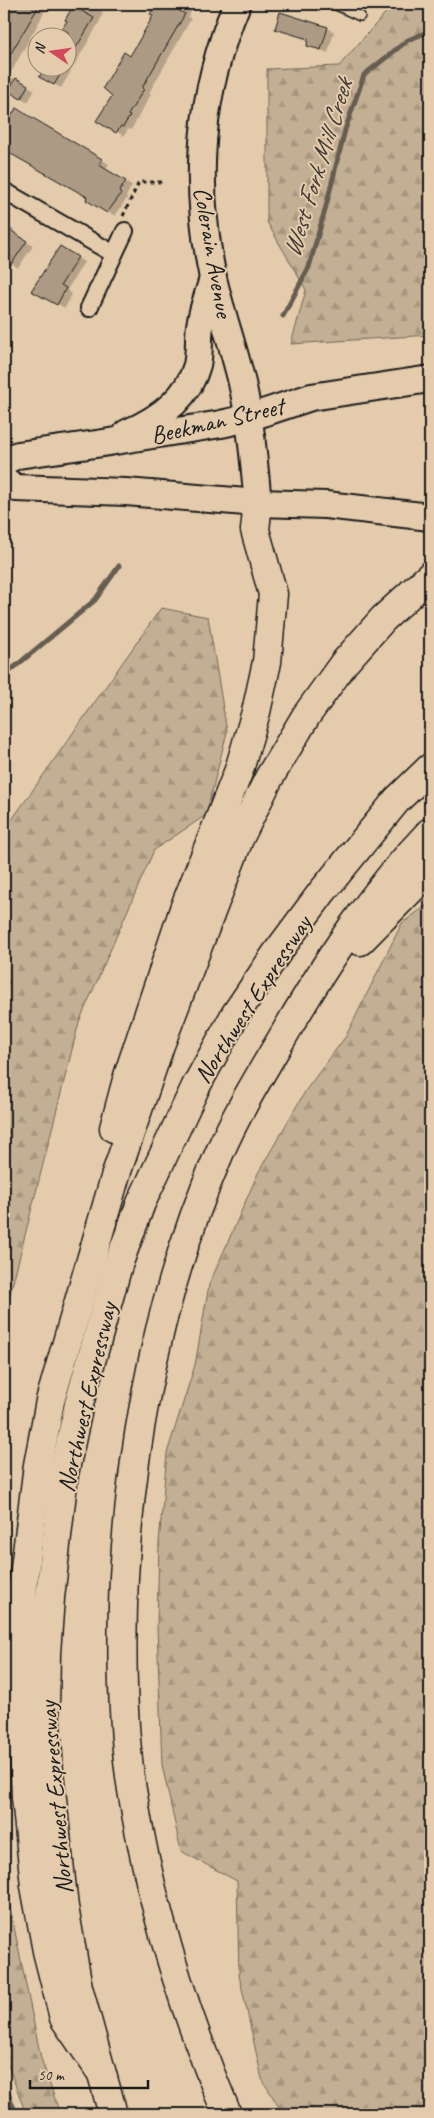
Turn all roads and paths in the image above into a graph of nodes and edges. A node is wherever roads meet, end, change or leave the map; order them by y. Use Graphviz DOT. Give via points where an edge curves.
graph roads {
  1 [pos="238,4"];
  2 [pos="334,4"];
  3 [pos="360,16"];
  4 [pos="164,182"];
  5 [pos="4,191"];
  6 [pos="123,224"];
  7 [pos="114,254"];
  8 [pos="214,278"];
  9 [pos="89,308"];
  10 [pos="430,379"];
  11 [pos="248,418"];
  12 [pos="103,444"];
  13 [pos="4,461"];
  14 [pos="4,480"];
  15 [pos="258,503"];
  16 [pos="430,517"];
  17 [pos="429,577"];
  18 [pos="430,768"];
  19 [pos="430,832"];
  20 [pos="430,870"];
  21 [pos="262,1072"];
  22 [pos="91,1257"];
  23 [pos="101,2072"];
  24 [pos="113,2114"];
  25 [pos="226,2114"];
  1 -- 8 [label="main road, Colerain Avenue" via="221,50 203,135 202,199"];
  2 -- 3 [label="lane"];
  4 -- 6 [label="path" via="139,182"];
  5 -- 7 [label="street"];
  6 -- 7 [label="street"];
  7 -- 9 [label="street"];
  8 -- 11 [label="main road, Colerain Avenue"];
  8 -- 12 [label="main road" via="200,326 197,366 179,398 141,427"];
  10 -- 11 [label="main road, Beekman Street" via="311,397"];
  11 -- 12 [label="main road, Beekman Street"];
  11 -- 15 [label="main road, Colerain Avenue"];
  12 -- 13 [label="main road, Beekman Street" via="18,455"];
  14 -- 15 [label="main road" via="16,488 126,492"];
  15 -- 16 [label="main road" via="326,505"];
  15 -- 22 [label="highway" via="255,530 272,594 267,662 256,712 239,770 184,909 128,1076 95,1213"];
  17 -- 22 [label="highway" via="383,619 344,663 268,778 239,839 176,1001"];
  18 -- 23 [label="highway, Northwest Expressway" via="397,800 322,892 235,1015 164,1149 131,1229 79,1404 64,1474 51,1588 46,1708 49,1772 64,1906 78,1987"];
  19 -- 21 [label="highway, Northwest Expressway" via="358,916"];
  20 -- 21 [label="highway" via="344,960"];
  21 -- 25 [label="highway, Northwest Expressway" via="220,1153 182,1253 154,1350 127,1522 122,1614 124,1705 132,1787 147,1872 188,2016"];
  22 -- 23 [label="highway" via="50,1401 38,1465 20,1636 29,1839 47,1951 64,2018"];
  23 -- 24 [label="highway, Northwest Expressway"];
}
